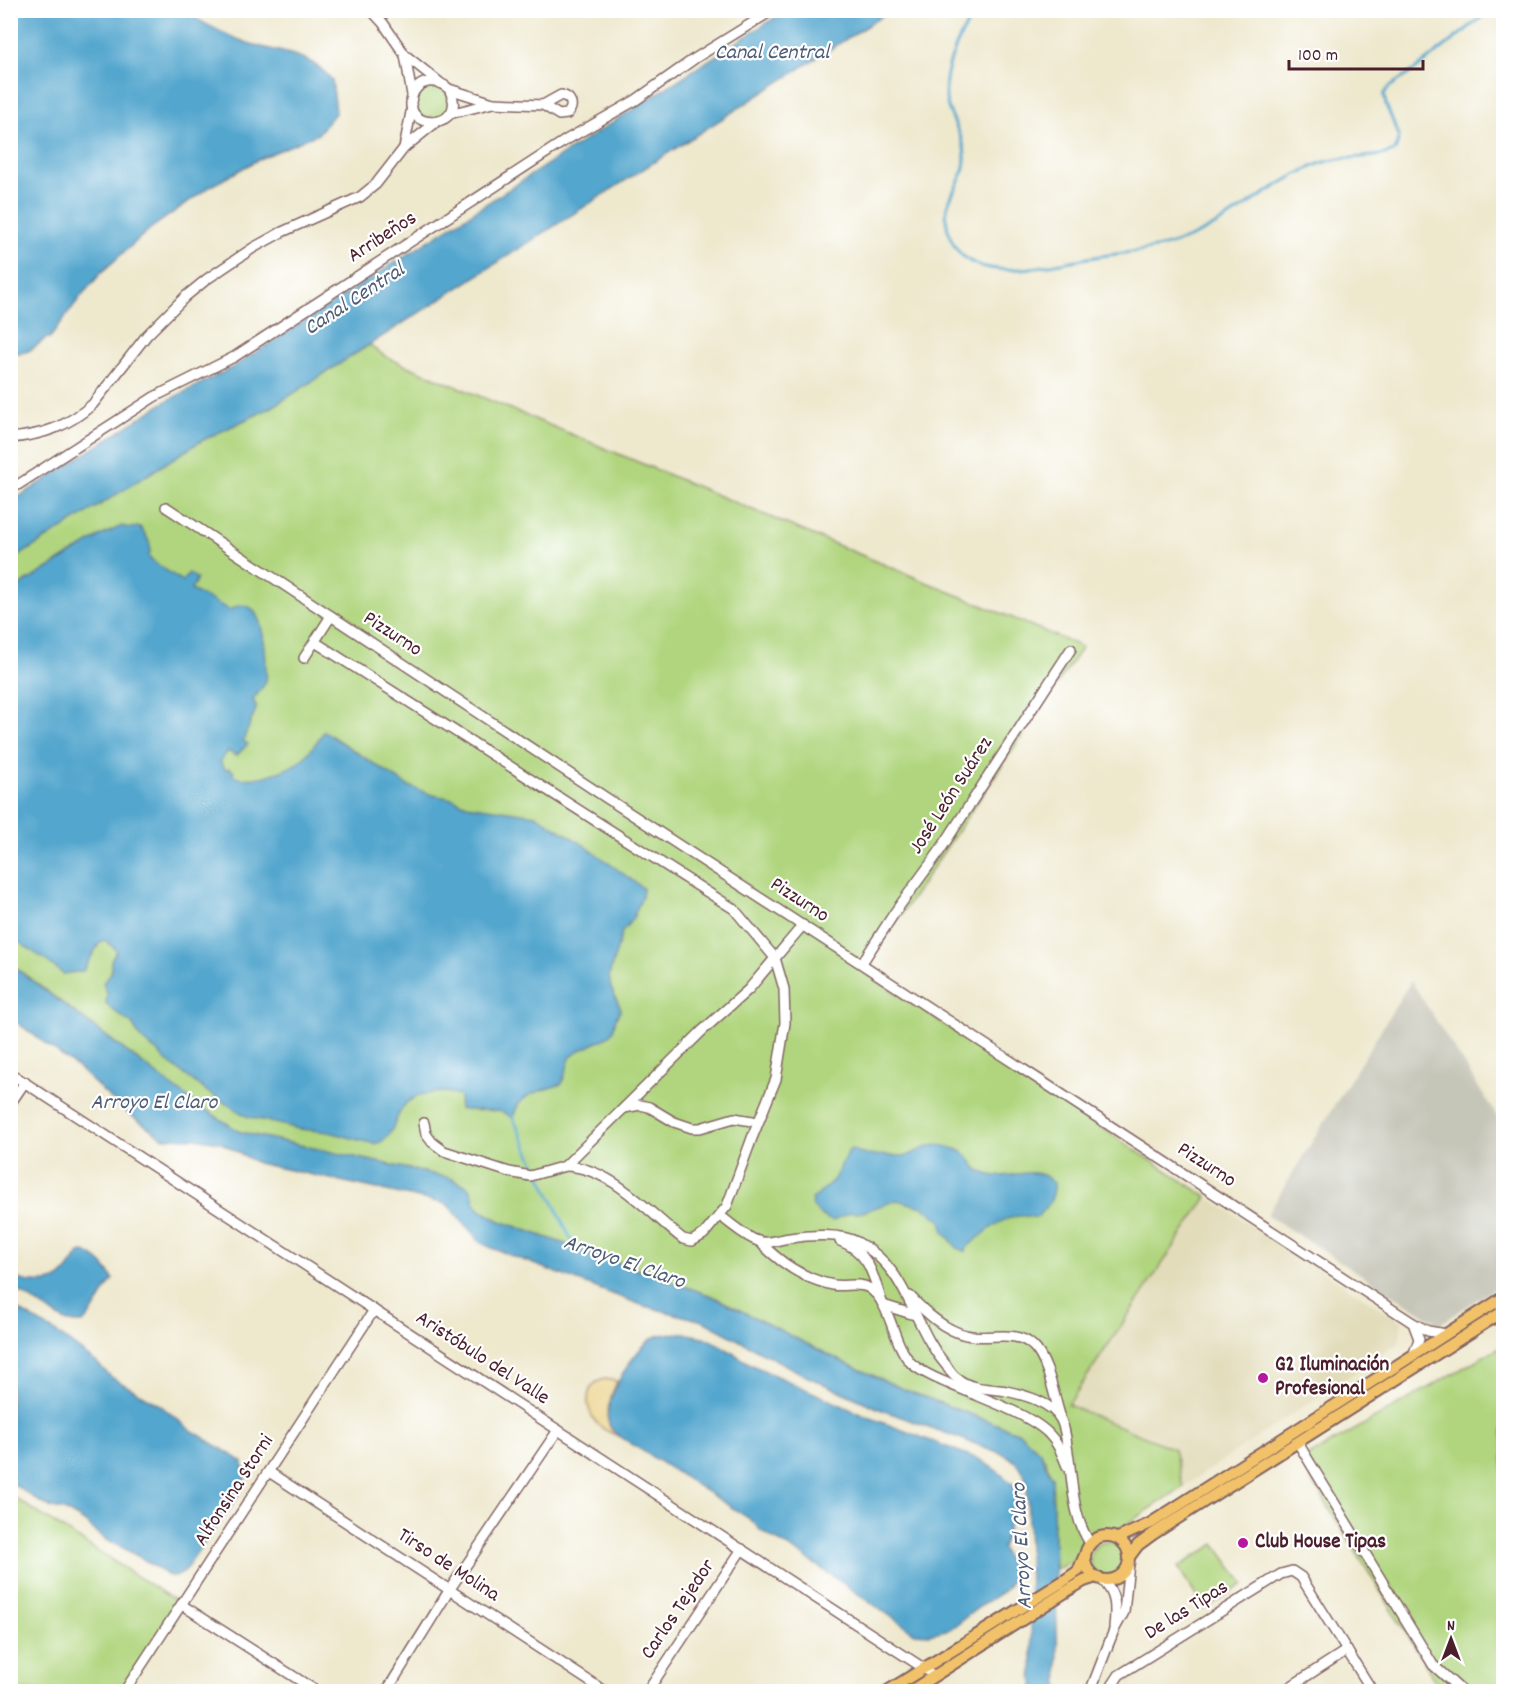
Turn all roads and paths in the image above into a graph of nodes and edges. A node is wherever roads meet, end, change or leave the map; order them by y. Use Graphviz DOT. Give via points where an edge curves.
graph roads {
  1 [pos="371,10"];
  2 [pos="773,10"];
  3 [pos="405,55"];
  4 [pos="438,82"];
  5 [pos="449,89"];
  6 [pos="412,95"];
  7 [pos="493,103"];
  8 [pos="543,105"];
  9 [pos="412,107"];
  10 [pos="449,114"];
  11 [pos="435,123"];
  12 [pos="404,148"];
  13 [pos="10,438"];
  14 [pos="10,490"];
  15 [pos="166,507"];
  16 [pos="331,616"];
  17 [pos="315,642"];
  18 [pos="1071,649"];
  19 [pos="304,658"];
  20 [pos="802,925"];
  21 [pos="775,958"];
  22 [pos="862,963"];
  23 [pos="10,1073"];
  24 [pos="25,1082"];
  25 [pos="10,1104"];
  26 [pos="624,1108"];
  27 [pos="758,1122"];
  28 [pos="424,1123"];
  29 [pos="565,1166"];
  30 [pos="720,1216"];
  31 [pos="825,1236"];
  32 [pos="759,1242"];
  33 [pos="906,1292"];
  34 [pos="1503,1298"];
  35 [pos="883,1305"];
  36 [pos="374,1310"];
  37 [pos="1503,1311"];
  38 [pos="915,1315"];
  39 [pos="1413,1323"];
  40 [pos="1446,1334"];
  41 [pos="1413,1356"];
  42 [pos="1060,1418"];
  43 [pos="558,1430"];
  44 [pos="1298,1443"];
  45 [pos="269,1472"];
  46 [pos="1071,1477"];
  47 [pos="1118,1538"];
  48 [pos="1090,1543"];
  49 [pos="742,1549"];
  50 [pos="1084,1557"];
  51 [pos="1129,1560"];
  52 [pos="1098,1578"];
  53 [pos="1066,1585"];
  54 [pos="450,1589"];
  55 [pos="182,1605"];
  56 [pos="1114,1630"];
  57 [pos="1347,1650"];
  58 [pos="924,1667"];
  59 [pos="933,1675"];
  60 [pos="124,1692"];
  61 [pos="318,1692"];
  62 [pos="386,1692"];
  63 [pos="606,1692"];
  64 [pos="646,1692"];
  65 [pos="886,1692"];
  66 [pos="909,1692"];
  67 [pos="1090,1692"];
  68 [pos="1108,1692"];
  69 [pos="1282,1692"];
  70 [pos="1373,1692"];
  71 [pos="1463,1692"];
  1 -- 3 [label="street"];
  2 -- 14 [label="street, Arribeños" via="234,357 154,397"];
  3 -- 4 [label="street"];
  3 -- 6 [label="street"];
  4 -- 5 [label="street"];
  4 -- 6 [label="street" via="420,85"];
  5 -- 7 [label="street"];
  5 -- 10 [label="street" via="453,101"];
  6 -- 9 [label="street"];
  7 -- 8 [label="street"];
  7 -- 10 [label="street"];
  9 -- 11 [label="street" via="423,121"];
  9 -- 12 [label="street"];
  10 -- 11 [label="street"];
  11 -- 12 [label="street"];
  12 -- 13 [label="street" via="383,176 360,196 282,232 207,279 147,335 82,414 44,433"];
  15 -- 16 [label="street, Pizzurno"];
  16 -- 17 [label="street"];
  16 -- 20 [label="street, Pizzurno"];
  17 -- 19 [label="street"];
  17 -- 21 [label="street" via="734,909"];
  18 -- 22 [label="street, José León Suárez"];
  20 -- 21 [label="street"];
  20 -- 22 [label="street, Pizzurno"];
  21 -- 26 [label="street" via="749,989"];
  21 -- 27 [label="street" via="784,989 785,1023 776,1079"];
  22 -- 39 [label="street, Pizzurno"];
  23 -- 24 [label="street, Aristóbulo del Valle"];
  24 -- 25 [label="street"];
  24 -- 36 [label="street, Aristóbulo del Valle"];
  26 -- 27 [label="street" via="649,1107 692,1128 734,1118"];
  26 -- 29 [label="street"];
  27 -- 30 [label="street"];
  28 -- 29 [label="street" via="426,1134 444,1151 509,1172 534,1175"];
  29 -- 30 [label="street" via="594,1172 630,1194 683,1239 692,1241 704,1234"];
  30 -- 32 [label="street"];
  31 -- 32 [label="street"];
  31 -- 33 [label="street" via="855,1240 871,1250 894,1272"];
  31 -- 35 [label="street" via="862,1254"];
  32 -- 35 [label="street" via="800,1273 832,1284 866,1287"];
  33 -- 38 [label="street"];
  33 -- 42 [label="street" via="926,1314 966,1335 1001,1335 1033,1346 1044,1364"];
  34 -- 40 [label="main road"];
  35 -- 38 [label="street"];
  35 -- 46 [label="street" via="896,1340 911,1363 1032,1421 1059,1447"];
  36 -- 43 [label="street, Aristóbulo del Valle"];
  36 -- 45 [label="street, Alfonsina Storni"];
  37 -- 44 [label="main road"];
  38 -- 42 [label="street" via="935,1353 957,1379 976,1388 1006,1391 1034,1400 1051,1408"];
  39 -- 40 [label="street, Pizzurno"];
  39 -- 41 [label="street" via="1419,1340"];
  40 -- 41 [label="main road"];
  41 -- 47 [label="main road" via="1151,1523"];
  42 -- 46 [label="street"];
  43 -- 49 [label="street, Aristóbulo del Valle"];
  43 -- 54 [label="street"];
  44 -- 51 [label="main road" via="1153,1534 1138,1545"];
  44 -- 71 [label="street" via="1433,1665"];
  45 -- 54 [label="street, Tirso de Molina"];
  45 -- 55 [label="street, Alfonsina Storni"];
  46 -- 48 [label="street" via="1084,1535"];
  47 -- 48 [label="main road" via="1103,1536"];
  47 -- 51 [label="main road" via="1128,1549"];
  48 -- 50 [label="main road"];
  49 -- 58 [label="street, Aristóbulo del Valle"];
  49 -- 64 [label="street, Carlos Tejedor"];
  50 -- 52 [label="main road"];
  50 -- 53 [label="main road"];
  51 -- 52 [label="main road" via="1126,1570 1115,1579"];
  51 -- 56 [label="street" via="1124,1612"];
  52 -- 53 [label="main road"];
  52 -- 56 [label="street" via="1109,1586 1115,1599"];
  53 -- 58 [label="main road" via="1024,1605"];
  53 -- 59 [label="main road" via="1025,1619"];
  54 -- 62 [label="street"];
  54 -- 63 [label="street, Tirso de Molina"];
  55 -- 60 [label="street, Alfonsina Storni"];
  55 -- 61 [label="street"];
  56 -- 67 [label="street"];
  57 -- 68 [label="street, De las Tipas" via="1292,1570 1119,1675"];
  57 -- 69 [label="street"];
  57 -- 70 [label="street"];
  58 -- 59 [label="street, Aristóbulo del Valle"];
  58 -- 65 [label="main road"];
  59 -- 66 [label="main road"];
}
